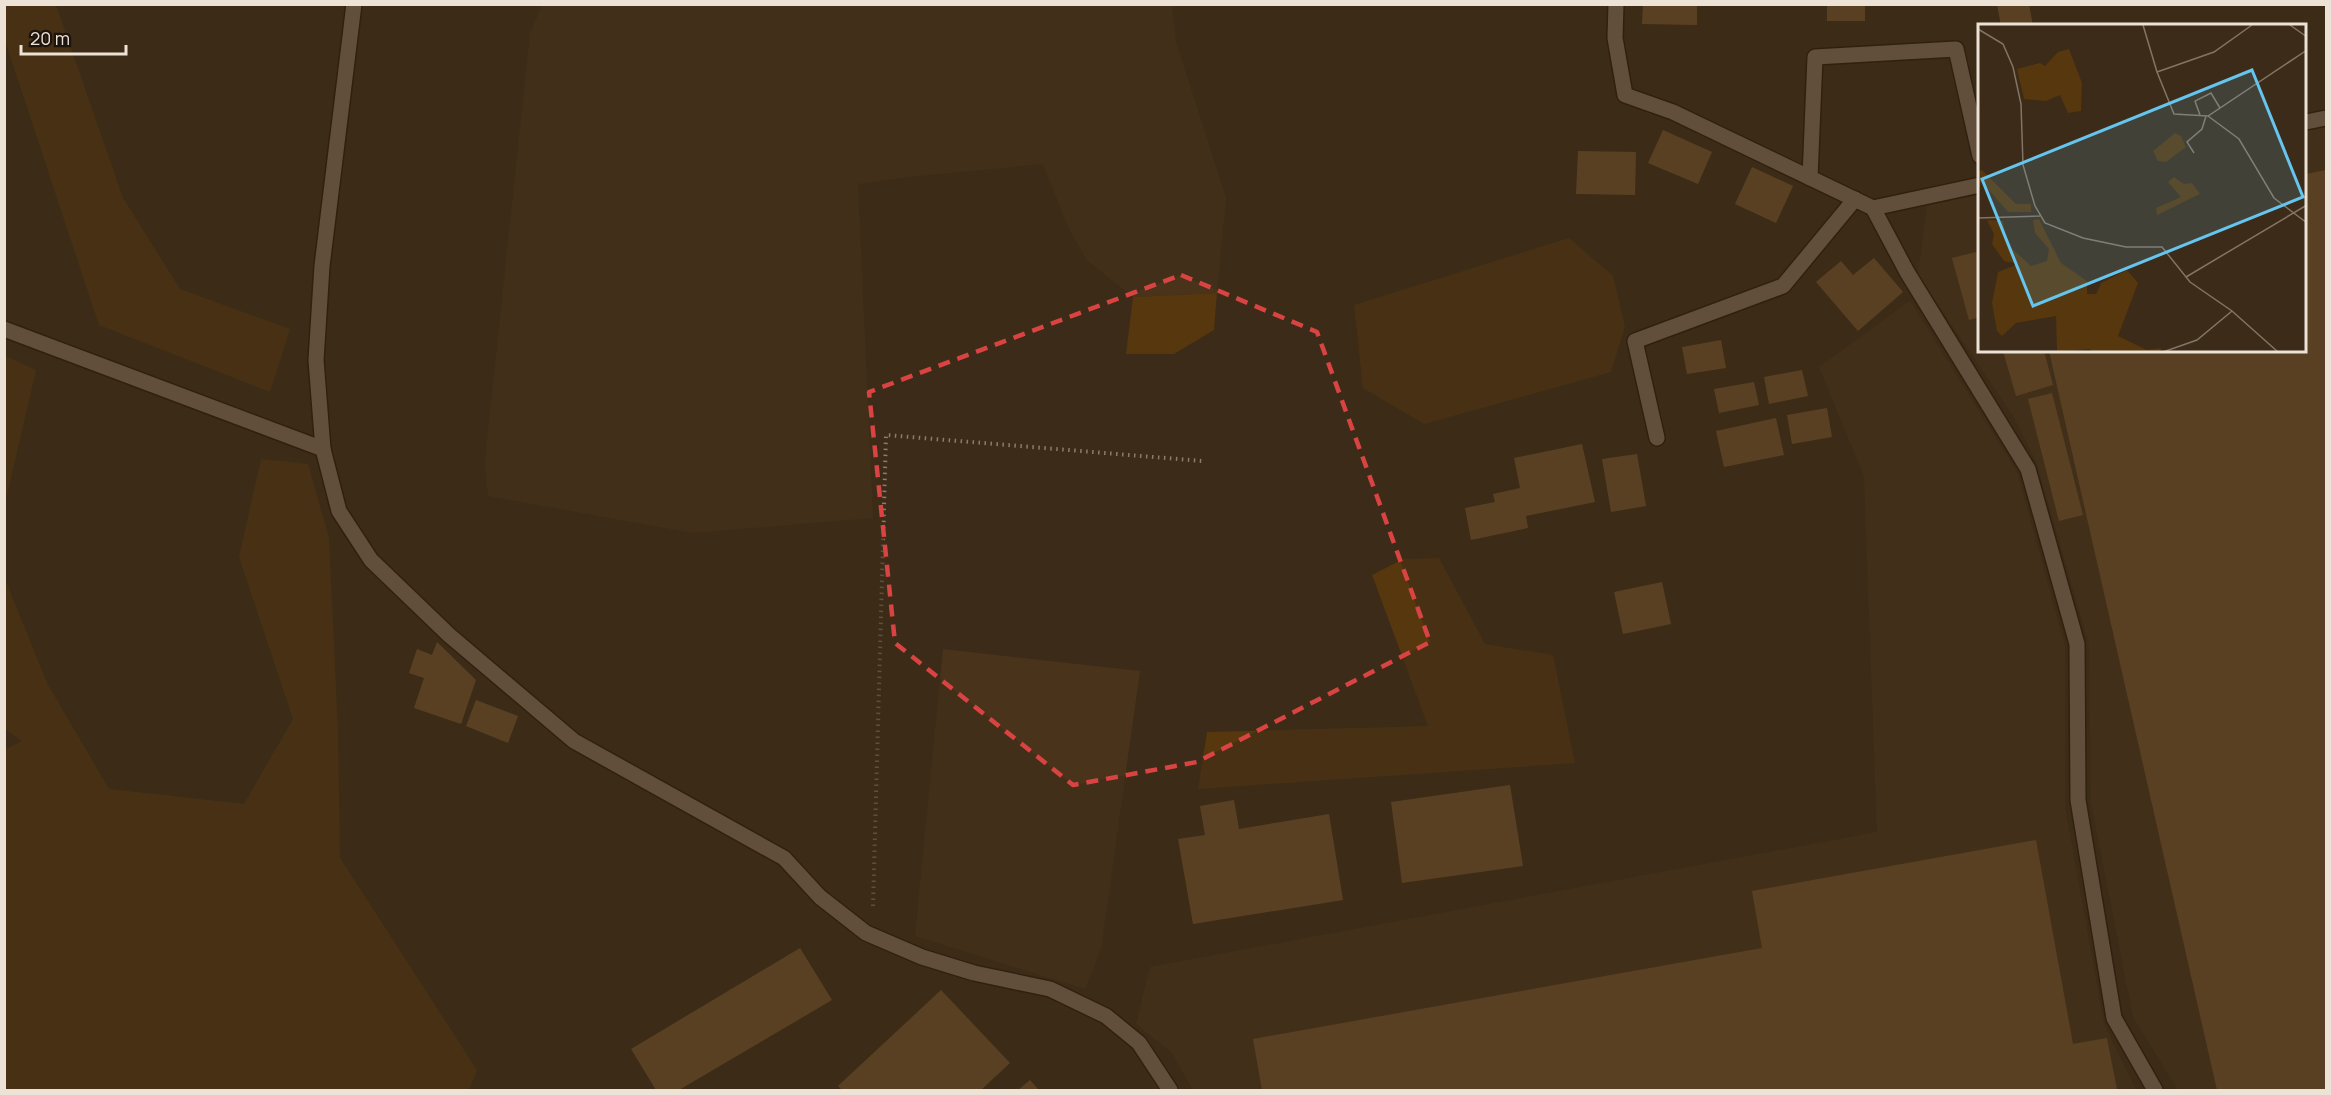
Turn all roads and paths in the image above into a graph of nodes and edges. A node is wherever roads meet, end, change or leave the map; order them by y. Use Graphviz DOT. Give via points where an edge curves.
graph roads {
  1 [pos="354,4"];
  2 [pos="1616,4"];
  3 [pos="2326,118"];
  4 [pos="2307,122"];
  5 [pos="1978,147"];
  6 [pos="1810,178"];
  7 [pos="1978,185"];
  8 [pos="1855,199"];
  9 [pos="1874,208"];
  10 [pos="4,329"];
  11 [pos="1658,438"];
  12 [pos="323,449"];
  13 [pos="1202,461"];
  14 [pos="866,933"];
  15 [pos="1170,1090"];
  16 [pos="2155,1090"];
  1 -- 12 [label="street" via="322,266 316,360"];
  2 -- 6 [label="street" via="1616,38 1625,95 1673,112"];
  3 -- 4 [label="street"];
  5 -- 6 [label="street" via="1956,49 1815,57"];
  6 -- 8 [label="street"];
  7 -- 9 [label="street"];
  8 -- 9 [label="street"];
  8 -- 11 [label="street" via="1783,286 1635,341"];
  9 -- 16 [label="street" via="1907,272 2028,469 2077,644 2078,800 2114,1018"];
  10 -- 12 [label="street"];
  12 -- 14 [label="street" via="339,511 371,560 449,635 574,741 784,858 820,897"];
  13 -- 14 [label="path" via="885,435 873,907"];
  14 -- 15 [label="street" via="974,974 1050,989 1106,1016 1139,1043"];
}
